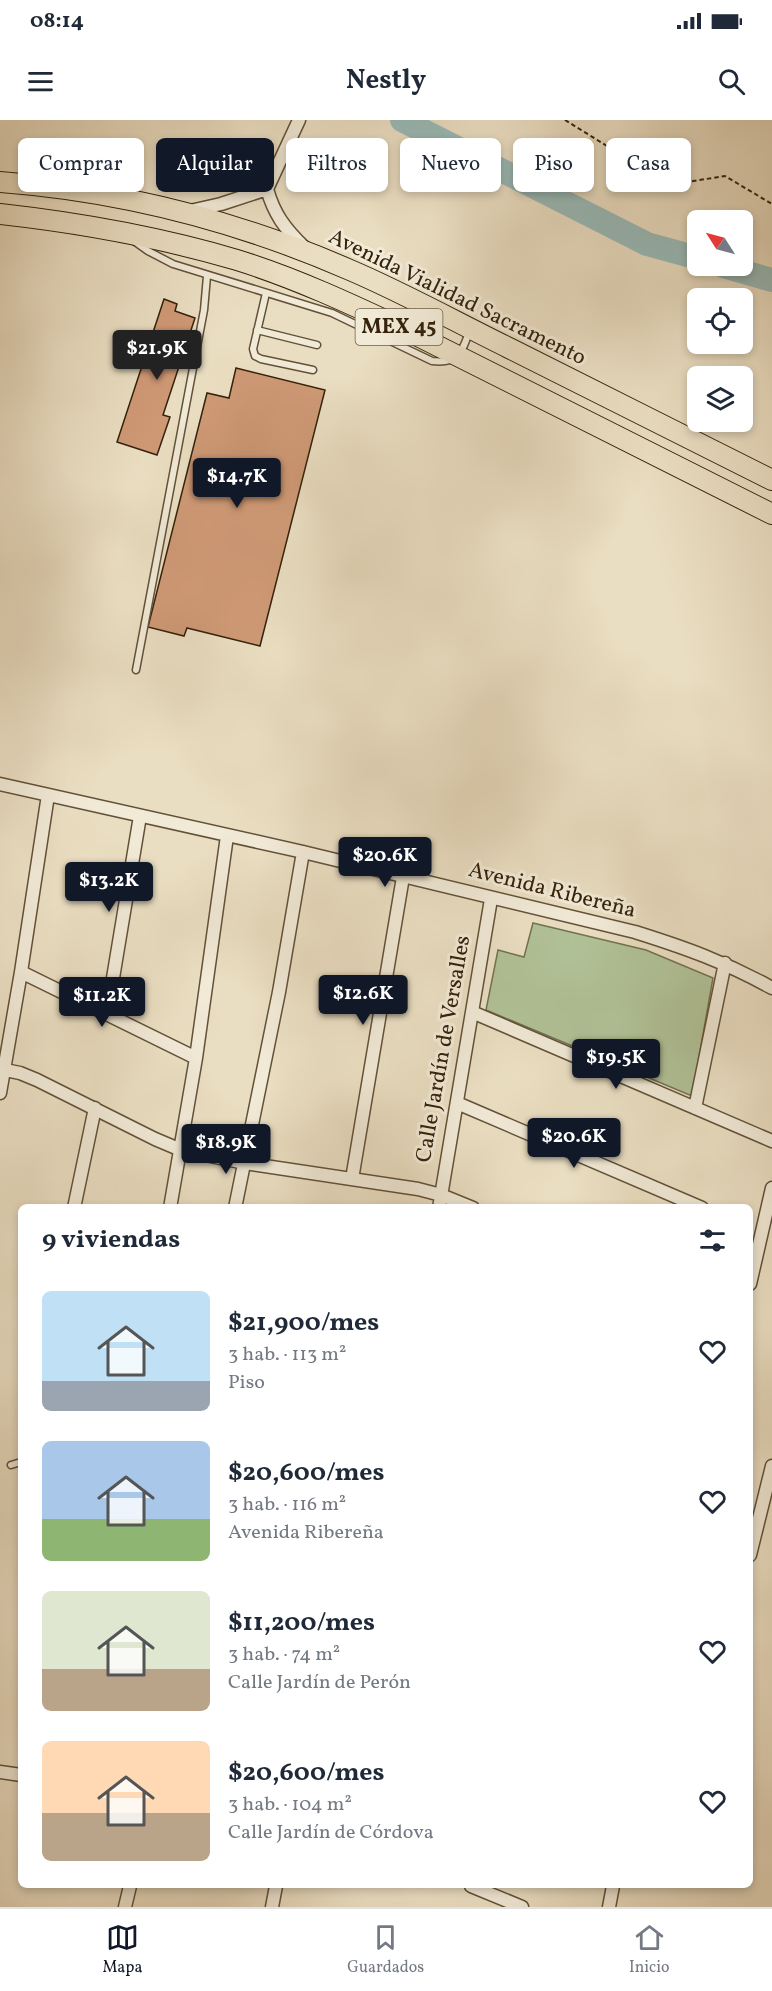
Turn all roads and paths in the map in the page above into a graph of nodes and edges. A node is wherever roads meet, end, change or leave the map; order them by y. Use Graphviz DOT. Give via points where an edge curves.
graph roads {
  1 [pos="299,120"];
  2 [pos="565,120"];
  3 [pos="274,172"];
  4 [pos="0,182"];
  5 [pos="251,192"];
  6 [pos="269,192"];
  7 [pos="772,204"];
  8 [pos="181,212"];
  9 [pos="0,214"];
  10 [pos="125,232"];
  11 [pos="312,254"];
  12 [pos="207,276"];
  13 [pos="266,293"];
  14 [pos="351,312"];
  15 [pos="470,329"];
  16 [pos="257,330"];
  17 [pos="317,345"];
  18 [pos="458,357"];
  19 [pos="313,369"];
  20 [pos="772,480"];
  21 [pos="772,514"];
  22 [pos="136,670"];
  23 [pos="0,784"];
  24 [pos="48,795"];
  25 [pos="140,816"];
  26 [pos="227,836"];
  27 [pos="303,852"];
  28 [pos="403,877"];
  29 [pos="491,898"];
  30 [pos="725,963"];
  31 [pos="21,972"];
  32 [pos="772,988"];
  33 [pos="472,1012"];
  34 [pos="106,1014"];
  35 [pos="196,1058"];
  36 [pos="2,1070"];
  37 [pos="0,1093"];
  38 [pos="457,1103"];
  39 [pos="95,1108"];
  40 [pos="695,1108"];
  41 [pos="772,1141"];
  42 [pos="181,1150"];
  43 [pos="245,1163"];
  44 [pos="352,1179"];
  45 [pos="772,1188"];
  46 [pos="440,1201"];
  47 [pos="75,1204"];
  48 [pos="171,1204"];
  49 [pos="236,1204"];
  50 [pos="693,1204"];
  51 [pos="756,1230"];
  52 [pos="753,1257"];
  53 [pos="18,1463"];
  54 [pos="11,1465"];
  55 [pos="772,1466"];
  56 [pos="753,1543"];
  57 [pos="0,1772"];
  58 [pos="18,1775"];
  59 [pos="130,1888"];
  60 [pos="276,1888"];
  61 [pos="476,1888"];
  62 [pos="613,1888"];
  63 [pos="125,1907"];
  64 [pos="272,1907"];
  65 [pos="522,1907"];
  66 [pos="609,1907"];
  1 -- 3 [label="street"];
  2 -- 7 [label="path" via="628,159 687,182 725,176"];
  4 -- 8 [label="highway, Avenida Vialidad Sacramento / MEX 45" via="100,195"];
  5 -- 8 [label="street" via="221,204"];
  6 -- 11 [label="street" via="283,226"];
  8 -- 11 [label="highway, Avenida Vialidad Sacramento / MEX 45"];
  9 -- 10 [label="highway, MEX 45"];
  10 -- 12 [label="lane" via="159,258"];
  10 -- 14 [label="highway, MEX 45" via="239,261 290,279"];
  11 -- 15 [label="highway, Avenida Vialidad Sacramento / MEX 45"];
  12 -- 13 [label="lane"];
  12 -- 22 [label="lane" via="202,322"];
  13 -- 14 [label="lane" via="317,308"];
  13 -- 16 [label="lane"];
  14 -- 18 [label="highway, MEX 45"];
  15 -- 18 [label="lane"];
  15 -- 20 [label="highway, Avenida Vialidad Sacramento / MEX 45"];
  16 -- 17 [label="lane"];
  16 -- 19 [label="lane" via="253,349 258,358"];
  18 -- 21 [label="highway, MEX 45"];
  23 -- 24 [label="street, Avenida Ribereña"];
  24 -- 25 [label="street, Avenida Ribereña"];
  24 -- 31 [label="street"];
  25 -- 26 [label="street, Avenida Ribereña"];
  25 -- 34 [label="street"];
  26 -- 27 [label="street, Avenida Ribereña"];
  26 -- 35 [label="street"];
  27 -- 28 [label="street, Avenida Ribereña"];
  27 -- 43 [label="street"];
  28 -- 29 [label="street, Avenida Ribereña"];
  28 -- 44 [label="street"];
  29 -- 30 [label="street, Avenida Ribereña" via="635,932"];
  29 -- 33 [label="street, Calle Jardín de Versalles"];
  30 -- 32 [label="street, Avenida Ribereña"];
  30 -- 40 [label="street"];
  31 -- 34 [label="street"];
  31 -- 36 [label="street"];
  33 -- 38 [label="street, Calle Jardín de Versalles"];
  33 -- 40 [label="street"];
  34 -- 35 [label="street"];
  35 -- 42 [label="street"];
  36 -- 37 [label="street"];
  36 -- 39 [label="street" via="20,1073"];
  38 -- 46 [label="street, Calle Jardín de Versalles"];
  38 -- 50 [label="street"];
  39 -- 42 [label="street"];
  39 -- 47 [label="street"];
  40 -- 41 [label="street"];
  42 -- 43 [label="street"];
  42 -- 48 [label="street"];
  43 -- 44 [label="street"];
  43 -- 49 [label="street"];
  44 -- 46 [label="street"];
  45 -- 51 [label="street"];
  51 -- 52 [label="street"];
  53 -- 54 [label="lane"];
  55 -- 56 [label="street"];
  57 -- 58 [label="street"];
  59 -- 63 [label="street"];
  60 -- 64 [label="street"];
  61 -- 65 [label="street"];
  62 -- 66 [label="street"];
}
